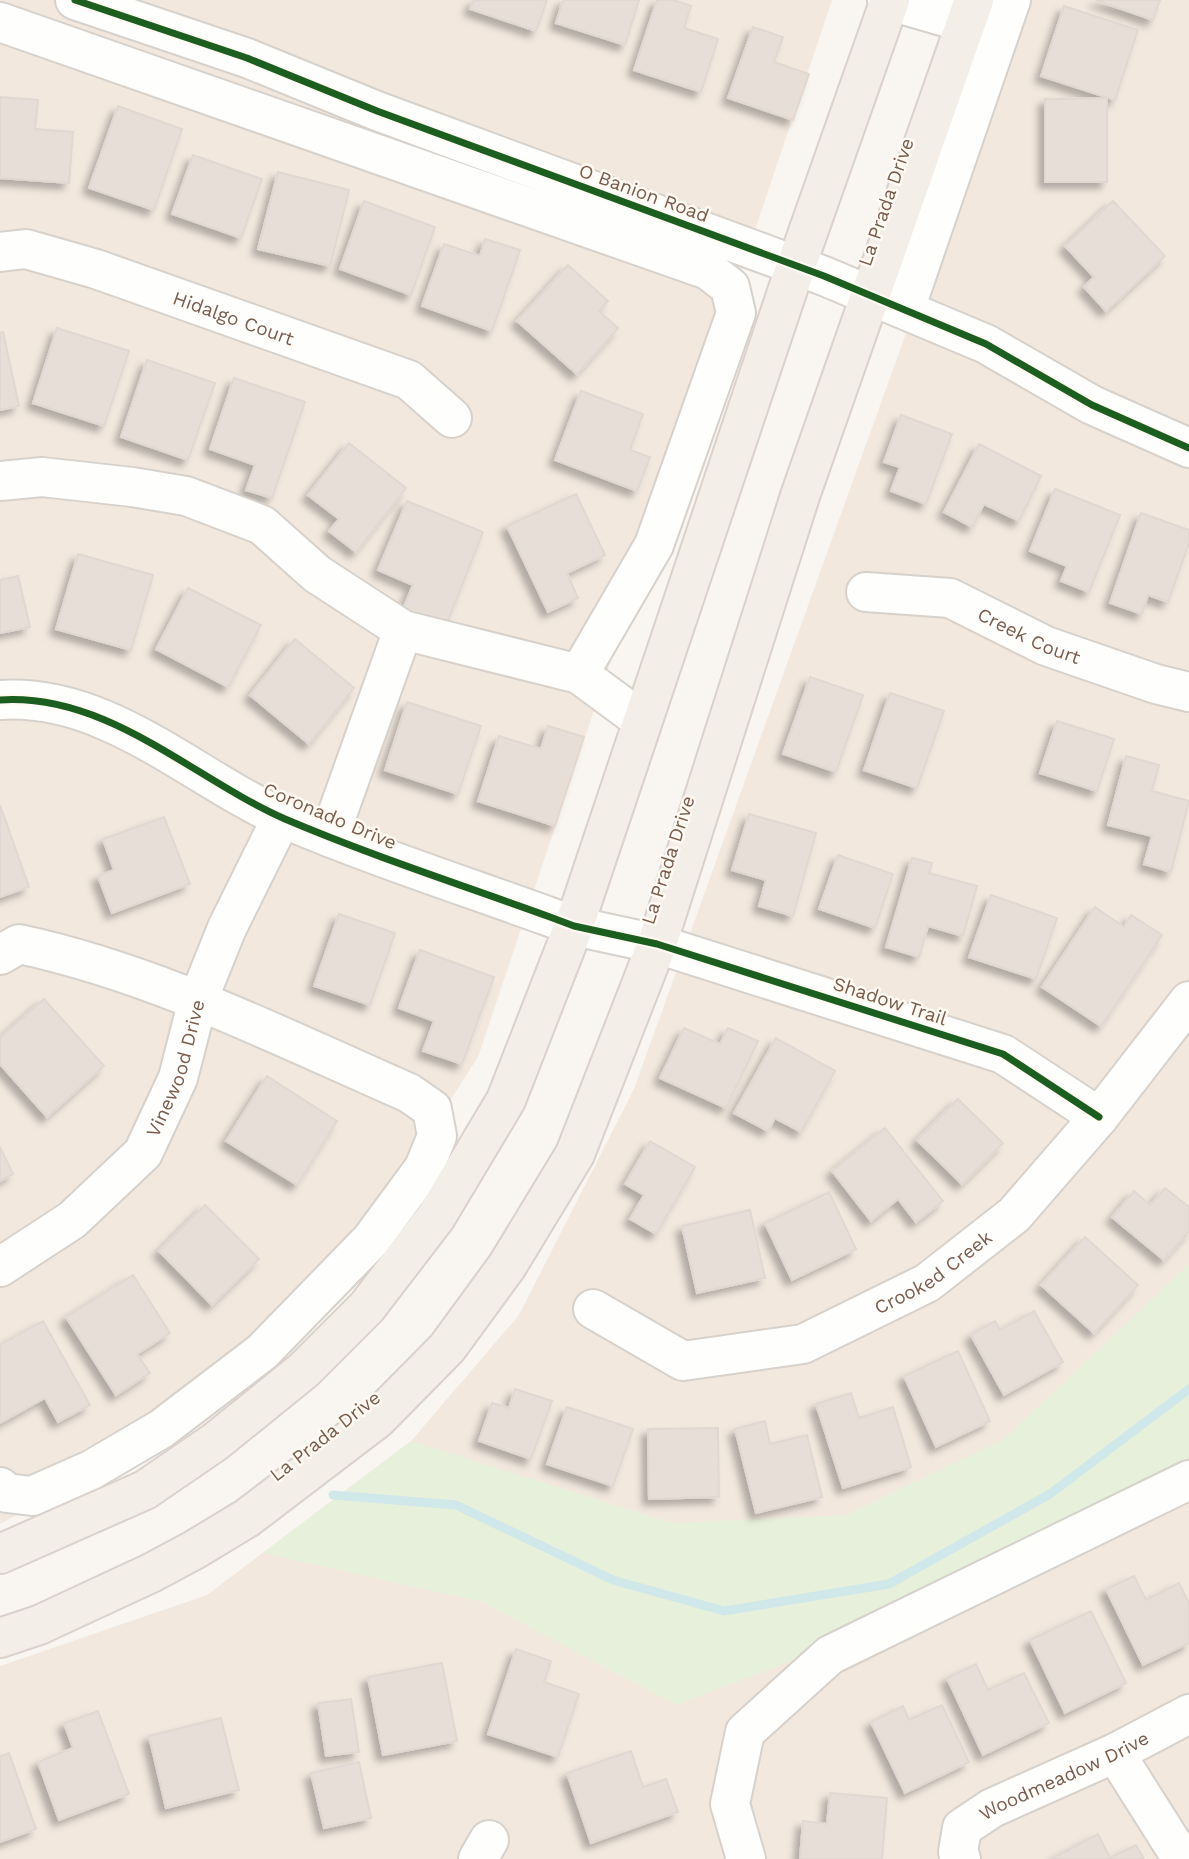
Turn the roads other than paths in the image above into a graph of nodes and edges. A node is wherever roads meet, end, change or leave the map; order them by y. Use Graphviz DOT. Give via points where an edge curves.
graph roads {
  1 [pos="75,0"];
  2 [pos="889,0"];
  3 [pos="1011,0"];
  4 [pos="970,12"];
  5 [pos="0,22"];
  6 [pos="0,252"];
  7 [pos="797,266"];
  8 [pos="870,295"];
  9 [pos="905,309"];
  10 [pos="452,418"];
  11 [pos="1189,447"];
  12 [pos="0,481"];
  13 [pos="866,592"];
  14 [pos="403,630"];
  15 [pos="579,674"];
  16 [pos="1189,692"];
  17 [pos="0,700"];
  18 [pos="641,720"];
  19 [pos="282,817"];
  20 [pos="329,837"];
  21 [pos="574,926"];
  22 [pos="657,944"];
  23 [pos="0,955"];
  24 [pos="198,1000"];
  25 [pos="1189,1001"];
  26 [pos="1099,1116"];
  27 [pos="0,1267"];
  28 [pos="593,1309"];
  29 [pos="1189,1480"];
  30 [pos="0,1487"];
  31 [pos="0,1555"];
  32 [pos="0,1638"];
  33 [pos="1189,1714"];
  34 [pos="1115,1754"];
  35 [pos="959,1855"];
  36 [pos="746,1859"];
  37 [pos="1182,1859"];
  1 -- 7 [label="street, O Banion Road" via="247,58 389,116"];
  2 -- 4 [label="street"];
  2 -- 7 [label="main road"];
  3 -- 9 [label="street"];
  4 -- 8 [label="main road, La Prada Drive"];
  5 -- 15 [label="street" via="708,270 730,287 736,313 654,545"];
  6 -- 10 [label="street, Hidalgo Court" via="26,249 96,269 410,380"];
  7 -- 8 [label="street, O Banion Road"];
  7 -- 18 [label="main road"];
  8 -- 9 [label="street, O Banion Road"];
  8 -- 22 [label="main road, La Prada Drive" via="800,496"];
  9 -- 11 [label="street, O Banion Road" via="986,344 1092,405"];
  12 -- 14 [label="street" via="42,477 186,496 262,525 317,574"];
  13 -- 16 [label="street, Creek Court" via="950,597 1046,646"];
  14 -- 15 [label="street"];
  14 -- 20 [label="street"];
  15 -- 18 [label="street"];
  17 -- 19 [label="street, Coronado Drive" via="55,703 113,723"];
  18 -- 21 [label="main road"];
  19 -- 20 [label="street, Coronado Drive"];
  19 -- 24 [label="street, Vinewood Drive" via="227,928"];
  20 -- 21 [label="street, Coronado Drive"];
  21 -- 22 [label="street, Coronado Drive"];
  21 -- 31 [label="main road" via="506,1100 436,1217 367,1307 304,1370 215,1442 145,1490"];
  22 -- 26 [label="street, Shadow Trail" via="1003,1054"];
  22 -- 32 [label="main road, La Prada Drive" via="575,1154 507,1266 447,1348 377,1419 247,1518 151,1573"];
  23 -- 24 [label="street" via="19,944 62,953"];
  24 -- 27 [label="street, Vinewood Drive" via="178,1078 143,1153 72,1220"];
  24 -- 30 [label="street" via="409,1093 432,1110 437,1136 433,1146 424,1168 372,1240 262,1352 161,1429 91,1470 32,1496 8,1493"];
  25 -- 26 [label="street, Crooked Creek"];
  26 -- 28 [label="street, Crooked Creek" via="1014,1215 927,1283 803,1344 683,1361"];
  29 -- 36 [label="street" via="830,1655 745,1732 730,1804"];
  33 -- 34 [label="street, Woodmeadow Drive"];
  34 -- 35 [label="street, Woodmeadow Drive" via="992,1808 962,1828"];
  34 -- 37 [label="street"];
}
